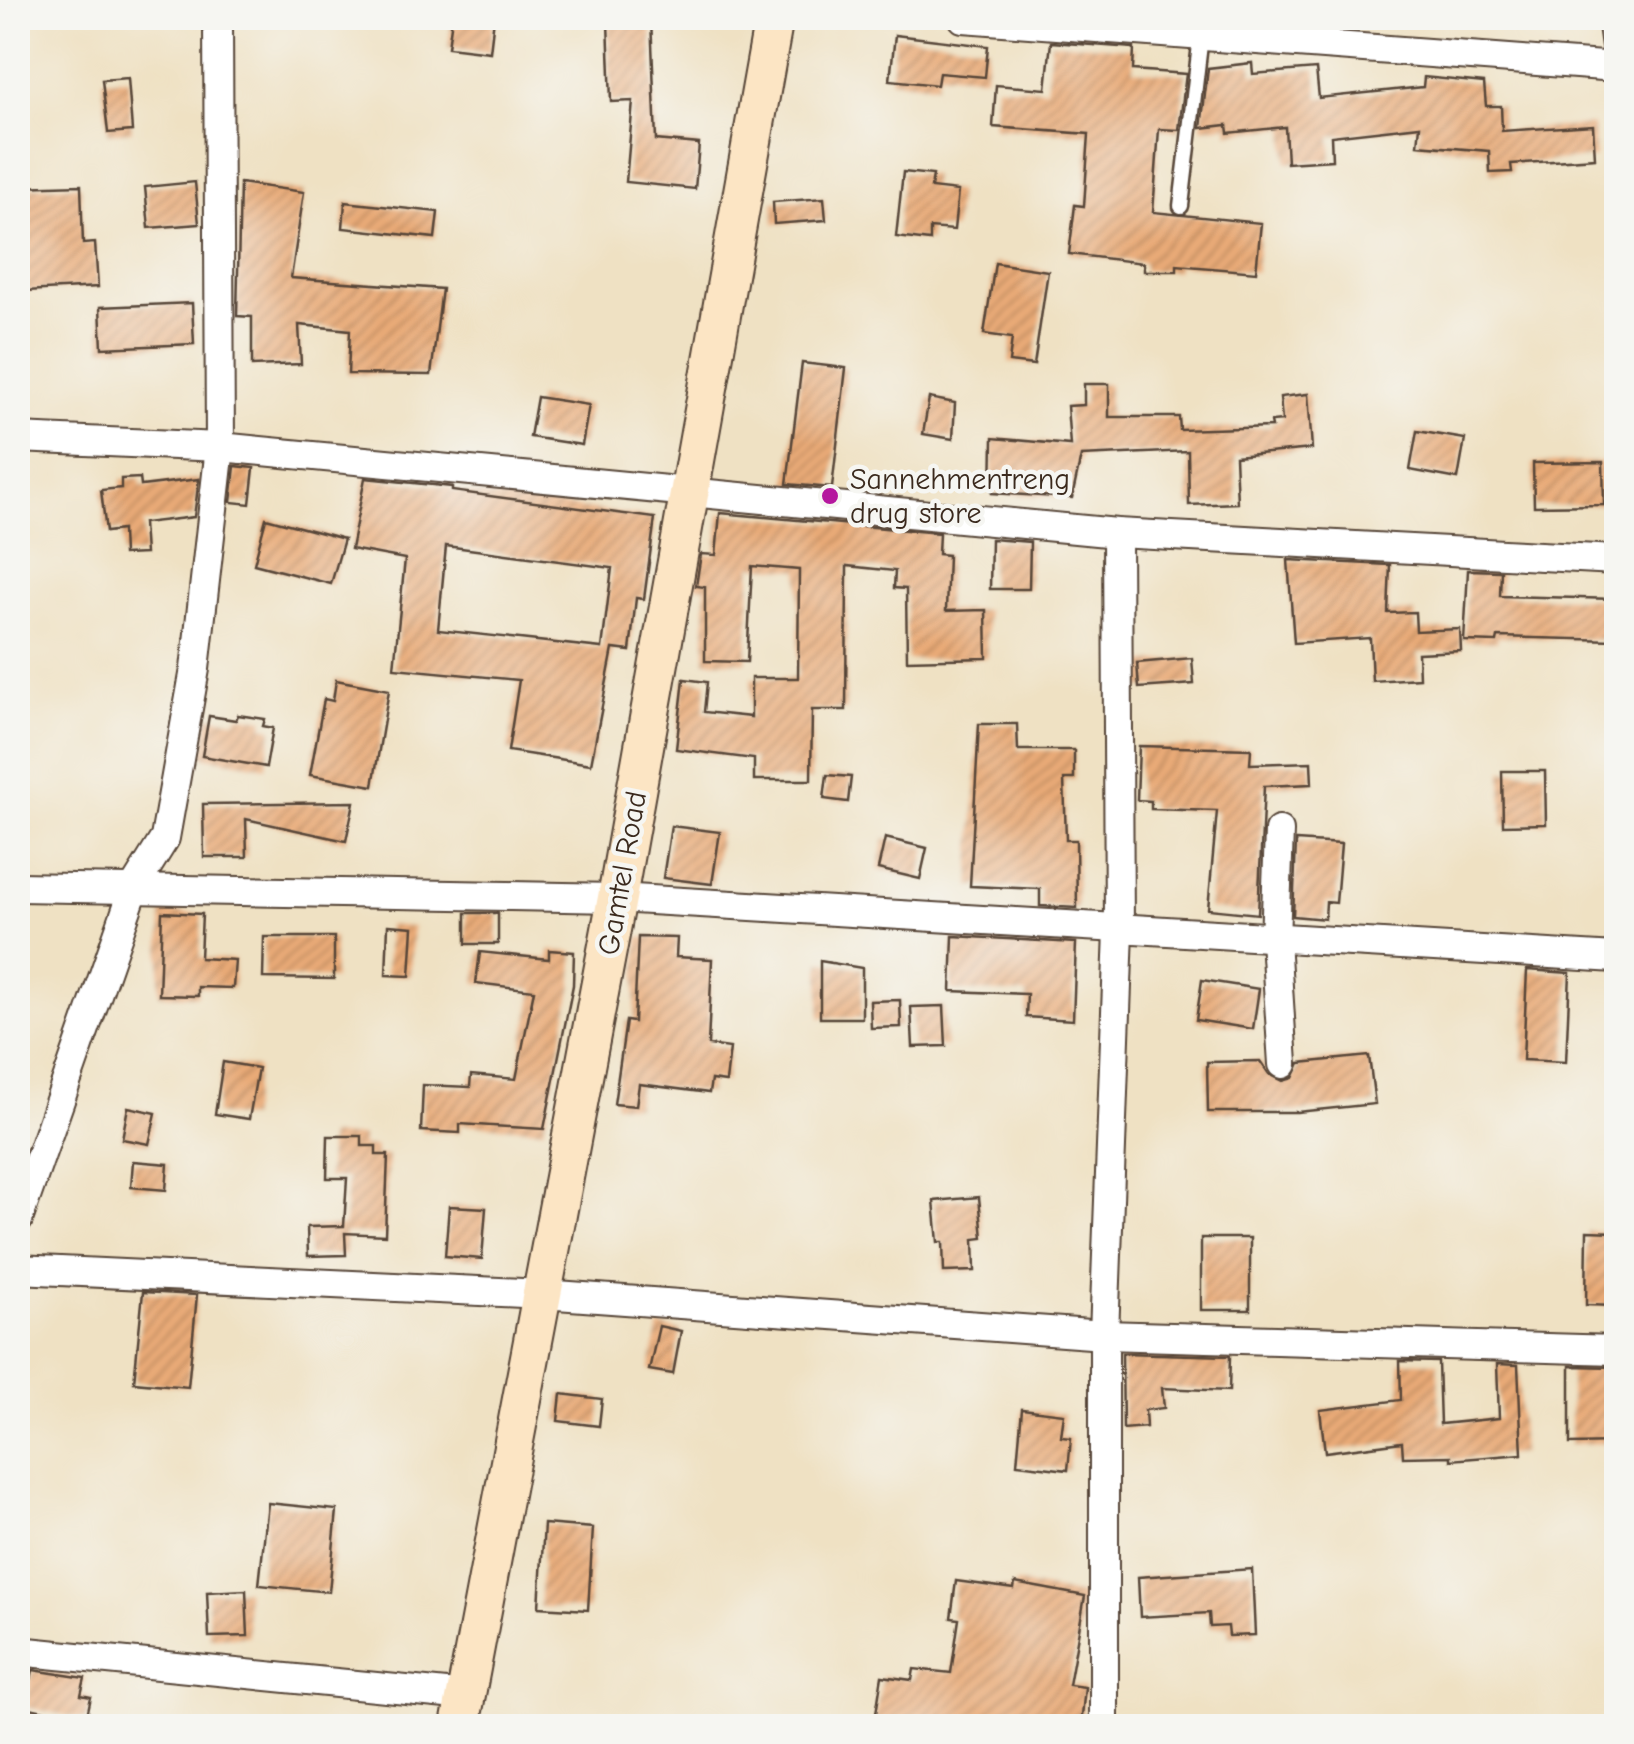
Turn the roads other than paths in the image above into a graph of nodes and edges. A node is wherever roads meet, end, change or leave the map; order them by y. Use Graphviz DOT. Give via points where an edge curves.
graph roads {
  1 [pos="218,18"];
  2 [pos="774,18"];
  3 [pos="963,18"];
  4 [pos="1612,18"];
  5 [pos="1201,36"];
  6 [pos="1616,46"];
  7 [pos="1616,67"];
  8 [pos="1181,206"];
  9 [pos="18,438"];
  10 [pos="220,447"];
  11 [pos="688,494"];
  12 [pos="1117,533"];
  13 [pos="1616,560"];
  14 [pos="1280,831"];
  15 [pos="135,886"];
  16 [pos="18,887"];
  17 [pos="617,898"];
  18 [pos="1119,931"];
  19 [pos="1275,940"];
  20 [pos="1616,958"];
  21 [pos="1283,1064"];
  22 [pos="18,1220"];
  23 [pos="18,1269"];
  24 [pos="543,1294"];
  25 [pos="1104,1334"];
  26 [pos="1616,1350"];
  27 [pos="18,1650"];
  28 [pos="463,1711"];
  29 [pos="1104,1726"];
  1 -- 10 [label="street"];
  2 -- 11 [label="street, Gamtel Road"];
  3 -- 5 [label="street"];
  4 -- 6 [label="street"];
  5 -- 7 [label="street"];
  5 -- 8 [label="lane"];
  9 -- 10 [label="street"];
  10 -- 11 [label="street"];
  10 -- 15 [label="street" via="195,669 165,838"];
  11 -- 12 [label="street"];
  11 -- 17 [label="street, Gamtel Road"];
  12 -- 13 [label="street"];
  12 -- 18 [label="street"];
  14 -- 19 [label="street"];
  15 -- 16 [label="street"];
  15 -- 17 [label="street"];
  15 -- 22 [label="street"];
  17 -- 18 [label="street"];
  17 -- 24 [label="street, Gamtel Road"];
  18 -- 19 [label="street"];
  18 -- 25 [label="street"];
  19 -- 20 [label="street"];
  19 -- 21 [label="street"];
  23 -- 24 [label="street"];
  24 -- 25 [label="street"];
  24 -- 28 [label="street, Gamtel Road"];
  25 -- 26 [label="street"];
  25 -- 29 [label="street"];
  27 -- 28 [label="street"];
}
